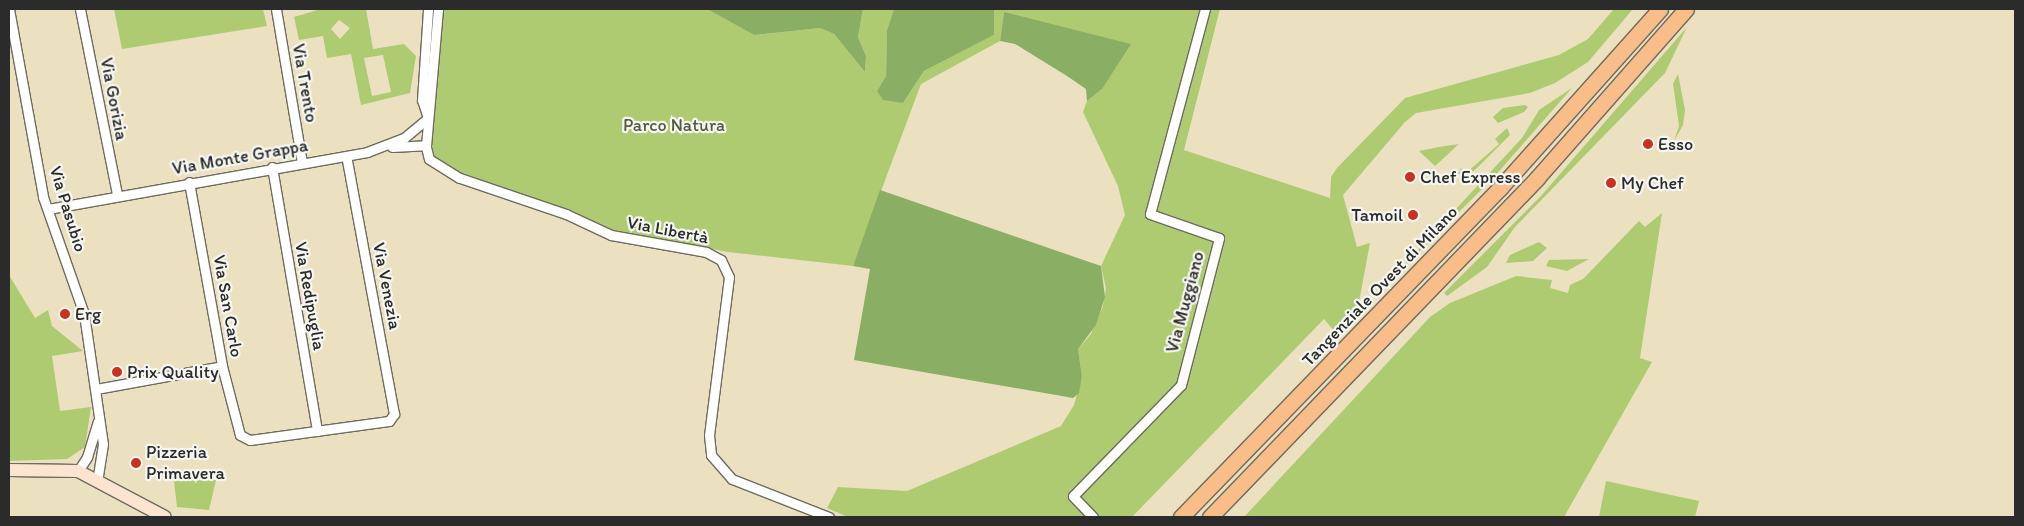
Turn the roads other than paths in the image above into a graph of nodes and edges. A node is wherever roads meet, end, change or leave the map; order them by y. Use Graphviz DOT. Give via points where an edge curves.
graph roads {
  1 [pos="9,9"];
  2 [pos="80,9"];
  3 [pos="276,9"];
  4 [pos="428,9"];
  5 [pos="438,9"];
  6 [pos="1205,9"];
  7 [pos="1660,9"];
  8 [pos="1686,9"];
  9 [pos="428,118"];
  10 [pos="426,145"];
  11 [pos="387,147"];
  12 [pos="346,156"];
  13 [pos="302,163"];
  14 [pos="272,167"];
  15 [pos="189,182"];
  16 [pos="117,195"];
  17 [pos="48,209"];
  18 [pos="222,366"];
  19 [pos="96,389"];
  20 [pos="99,417"];
  21 [pos="317,430"];
  22 [pos="9,470"];
  23 [pos="78,471"];
  24 [pos="97,482"];
  25 [pos="825,516"];
  26 [pos="165,517"];
  27 [pos="1093,517"];
  28 [pos="1181,517"];
  29 [pos="1210,517"];
  1 -- 17 [label="street, Via Pasubio"];
  2 -- 16 [label="street, Via Gorizia"];
  3 -- 13 [label="street, Via Trento"];
  4 -- 9 [label="street, Via Libertà" via="422,100"];
  5 -- 9 [label="street, Via Libertà"];
  6 -- 27 [label="street, Via Muggiano" via="1150,214 1219,238 1180,385 1073,496"];
  7 -- 28 [label="highway, Tangenziale Ovest di Milano" via="1532,154"];
  8 -- 29 [label="highway" via="1537,178"];
  9 -- 10 [label="street, Via Libertà"];
  9 -- 11 [label="street, Via Monte Grappa" via="410,135"];
  10 -- 11 [label="street"];
  10 -- 25 [label="street, Via Libertà" via="437,168 460,178 566,214 611,235 706,252 721,260 729,277 711,455 732,479"];
  11 -- 12 [label="street, Via Monte Grappa"];
  12 -- 13 [label="street, Via Monte Grappa"];
  12 -- 21 [label="street, Via Venezia" via="394,414 389,421"];
  13 -- 14 [label="street, Via Monte Grappa"];
  14 -- 15 [label="street, Via Monte Grappa"];
  14 -- 21 [label="street, Via Redipuglia"];
  15 -- 16 [label="street, Via Monte Grappa"];
  15 -- 18 [label="street, Via San Carlo"];
  16 -- 17 [label="street, Via Monte Grappa"];
  17 -- 19 [label="street, Via Pasubio" via="84,314"];
  18 -- 19 [label="street"];
  18 -- 21 [label="street, Via San Carlo" via="240,435 250,440"];
  19 -- 20 [label="street, Via Pasubio"];
  20 -- 23 [label="street" via="87,457"];
  20 -- 24 [label="street, Via Pasubio" via="104,444"];
  22 -- 23 [label="street"];
  23 -- 24 [label="street"];
  24 -- 26 [label="street"];
}
